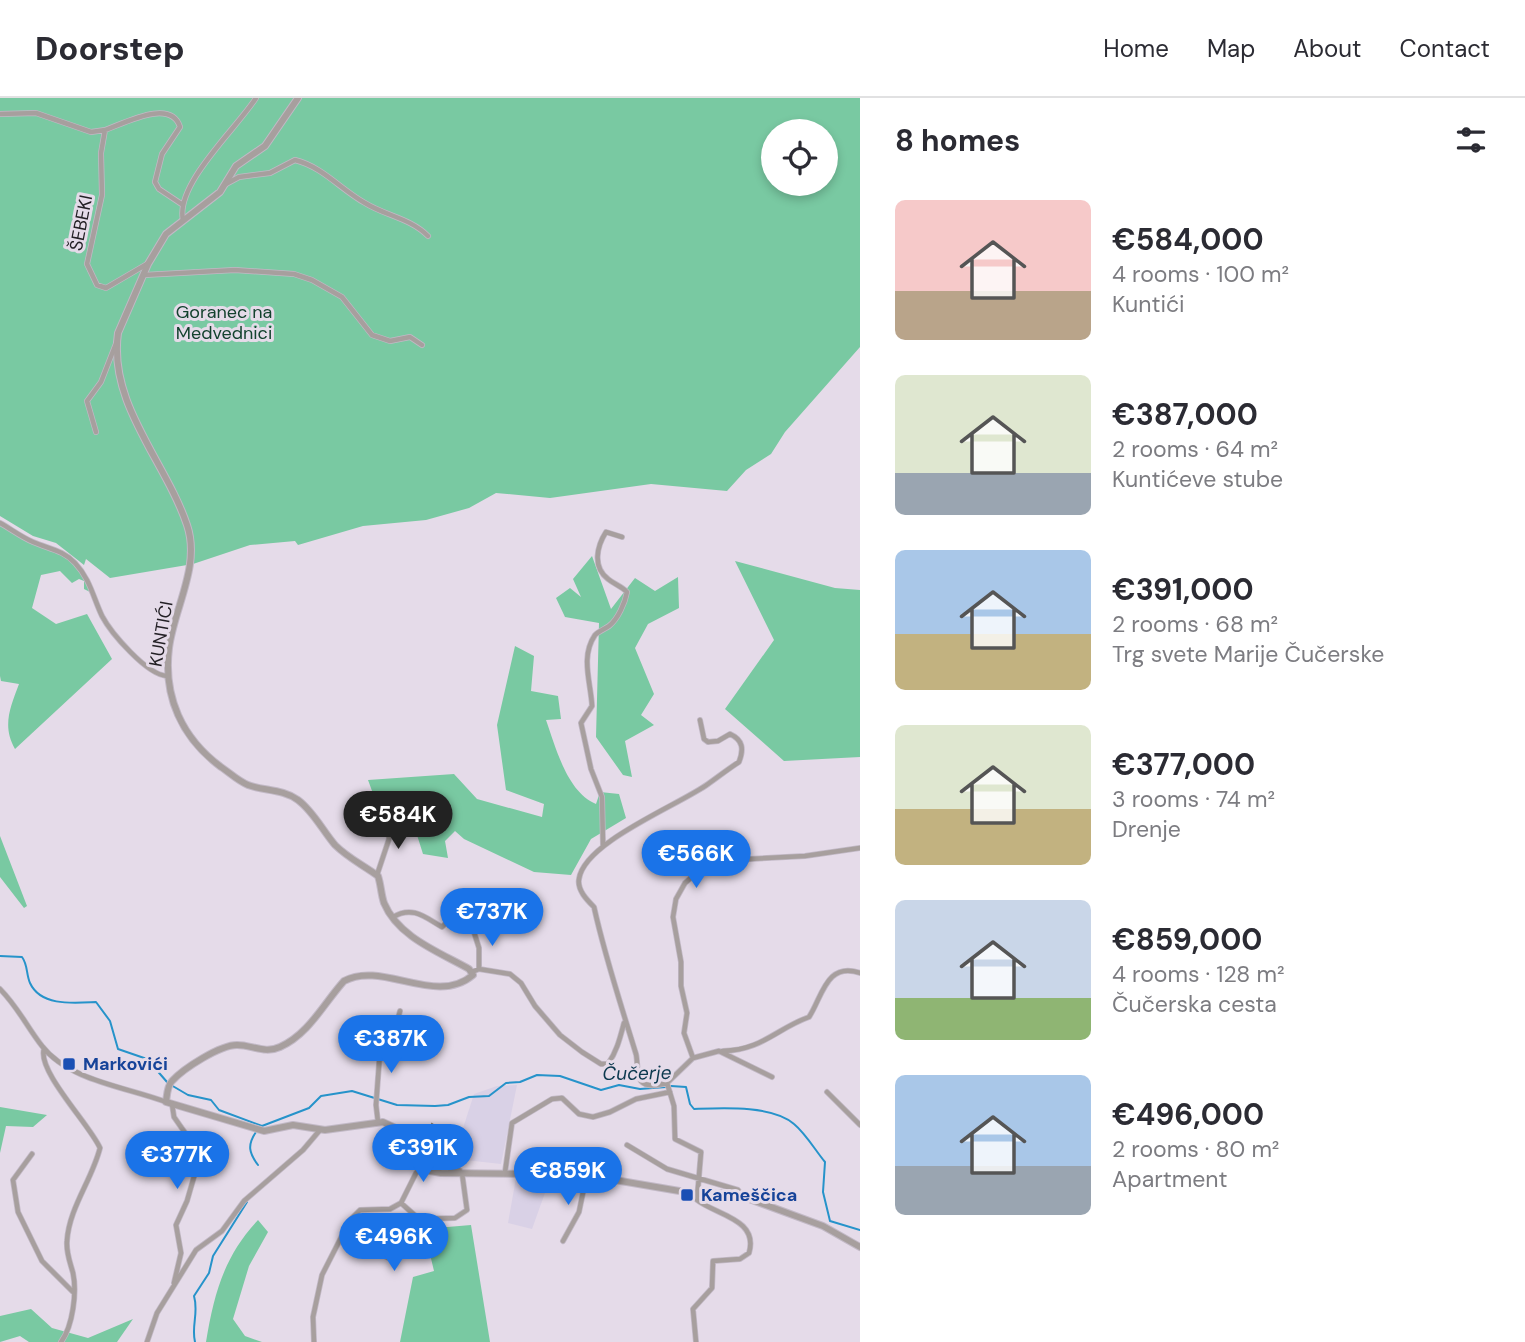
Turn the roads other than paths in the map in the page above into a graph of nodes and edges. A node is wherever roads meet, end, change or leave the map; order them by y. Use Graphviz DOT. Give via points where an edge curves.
graph roads {
  1 [pos="256,98"];
  2 [pos="298,98"];
  3 [pos="0,114"];
  4 [pos="105,130"];
  5 [pos="226,184"];
  6 [pos="183,205"];
  7 [pos="183,220"];
  8 [pos="428,236"];
  9 [pos="148,264"];
  10 [pos="143,275"];
  11 [pos="117,341"];
  12 [pos="422,345"];
  13 [pos="96,432"];
  14 [pos="0,523"];
  15 [pos="622,537"];
  16 [pos="167,676"];
  17 [pos="700,720"];
  18 [pos="388,823"];
  19 [pos="603,846"];
  20 [pos="860,848"];
  21 [pos="377,875"];
  22 [pos="392,917"];
  23 [pos="450,919"];
  24 [pos="473,929"];
  25 [pos="476,971"];
  26 [pos="860,973"];
  27 [pos="0,989"];
  28 [pos="400,1011"];
  29 [pos="624,1022"];
  30 [pos="44,1049"];
  31 [pos="719,1051"];
  32 [pos="693,1058"];
  33 [pos="772,1077"];
  34 [pos="668,1087"];
  35 [pos="827,1092"];
  36 [pos="169,1103"];
  37 [pos="378,1122"];
  38 [pos="860,1125"];
  39 [pos="320,1130"];
  40 [pos="627,1145"];
  41 [pos="32,1154"];
  42 [pos="422,1157"];
  43 [pos="422,1168"];
  44 [pos="461,1172"];
  45 [pos="505,1172"];
  46 [pos="586,1178"];
  47 [pos="699,1179"];
  48 [pos="697,1194"];
  49 [pos="741,1194"];
  50 [pos="401,1203"];
  51 [pos="424,1220"];
  52 [pos="346,1229"];
  53 [pos="563,1241"];
  54 [pos="860,1247"];
  55 [pos="173,1287"];
  56 [pos="73,1293"];
  57 [pos="61,1342"];
  58 [pos="147,1342"];
  59 [pos="314,1342"];
  60 [pos="696,1342"];
  1 -- 6 [label="street" via="205,160"];
  2 -- 5 [label="street, KUNTIĆI" via="265,146 236,166"];
  3 -- 4 [label="street" via="36,113 91,131"];
  4 -- 6 [label="street" via="157,112 176,116 180,127 162,154 155,182"];
  4 -- 9 [label="street, ŠEBEKI" via="102,195 87,264 91,277 106,288"];
  5 -- 7 [label="street, KUNTIĆI"];
  5 -- 8 [label="street" via="239,177 270,173 295,160 321,170 360,200 408,220"];
  6 -- 7 [label="street"];
  7 -- 9 [label="street, KUNTIĆI" via="166,234"];
  9 -- 10 [label="street, KUNTIĆI"];
  10 -- 11 [label="street, KUNTIĆI"];
  10 -- 12 [label="street" via="234,270 294,274 342,296 372,335 390,341 410,337"];
  11 -- 13 [label="street, KUNTIĆI" via="87,403"];
  11 -- 16 [label="street, KUNTIĆI" via="128,404 191,541 189,574 175,615"];
  14 -- 16 [label="street" via="70,558 86,575 106,622 139,663 154,674"];
  15 -- 19 [label="street" via="606,532 598,543 597,559 604,576 627,592 615,618 596,634 591,645 587,667 592,706 581,723 602,797"];
  16 -- 21 [label="street, KUNTIĆI" via="184,729 204,753 247,784 298,800 344,853"];
  17 -- 19 [label="street" via="708,742 730,734 740,741 738,762"];
  18 -- 21 [label="street" via="389,839"];
  19 -- 29 [label="street" via="579,880 581,892 594,907"];
  20 -- 32 [label="street" via="731,860 701,869 685,883 673,917 687,1013 684,1033"];
  21 -- 22 [label="street"];
  22 -- 23 [label="street" via="401,912 418,913 442,927"];
  22 -- 25 [label="street" via="408,935"];
  24 -- 25 [label="street" via="479,948"];
  25 -- 29 [label="street" via="506,972 514,977 548,1024 601,1064 608,1064 620,1044"];
  25 -- 36 [label="street" via="449,985 352,977 304,1031 278,1048 236,1045 214,1051 170,1085"];
  26 -- 31 [label="street" via="841,972 830,979 809,1017 752,1048"];
  27 -- 30 [label="street"];
  28 -- 37 [label="street" via="392,1041 380,1051"];
  29 -- 34 [label="street" via="642,1082"];
  30 -- 36 [label="street" via="92,1080"];
  30 -- 56 [label="street" via="50,1072 100,1148 67,1240"];
  31 -- 32 [label="street"];
  31 -- 33 [label="street"];
  32 -- 34 [label="street"];
  34 -- 45 [label="street" via="593,1117 579,1114 562,1098 552,1099 512,1123"];
  34 -- 47 [label="street" via="675,1139 701,1152"];
  35 -- 38 [label="street"];
  36 -- 39 [label="street" via="258,1130 293,1125"];
  36 -- 55 [label="street" via="198,1163 176,1225 181,1253"];
  37 -- 39 [label="street"];
  37 -- 42 [label="street" via="400,1130"];
  39 -- 55 [label="street" via="243,1201 222,1231 196,1250"];
  40 -- 47 [label="street" via="658,1165"];
  41 -- 56 [label="street" via="13,1180 18,1212 42,1261"];
  42 -- 43 [label="street"];
  42 -- 44 [label="street"];
  43 -- 44 [label="street"];
  43 -- 50 [label="street"];
  44 -- 45 [label="street"];
  44 -- 51 [label="street" via="467,1210 455,1218"];
  45 -- 46 [label="street"];
  46 -- 48 [label="street"];
  46 -- 53 [label="street" via="579,1212"];
  47 -- 48 [label="street"];
  47 -- 49 [label="street"];
  48 -- 49 [label="street"];
  48 -- 60 [label="street" via="703,1204 740,1222 751,1249 740,1259 713,1261 712,1288 694,1309"];
  49 -- 54 [label="street" via="823,1226"];
  50 -- 51 [label="street"];
  50 -- 52 [label="street" via="390,1209 360,1210"];
  51 -- 52 [label="street" via="411,1249 393,1260 368,1248"];
  52 -- 59 [label="street" via="322,1275 313,1317"];
  55 -- 58 [label="street"];
  56 -- 57 [label="street" via="71,1316"];
}
